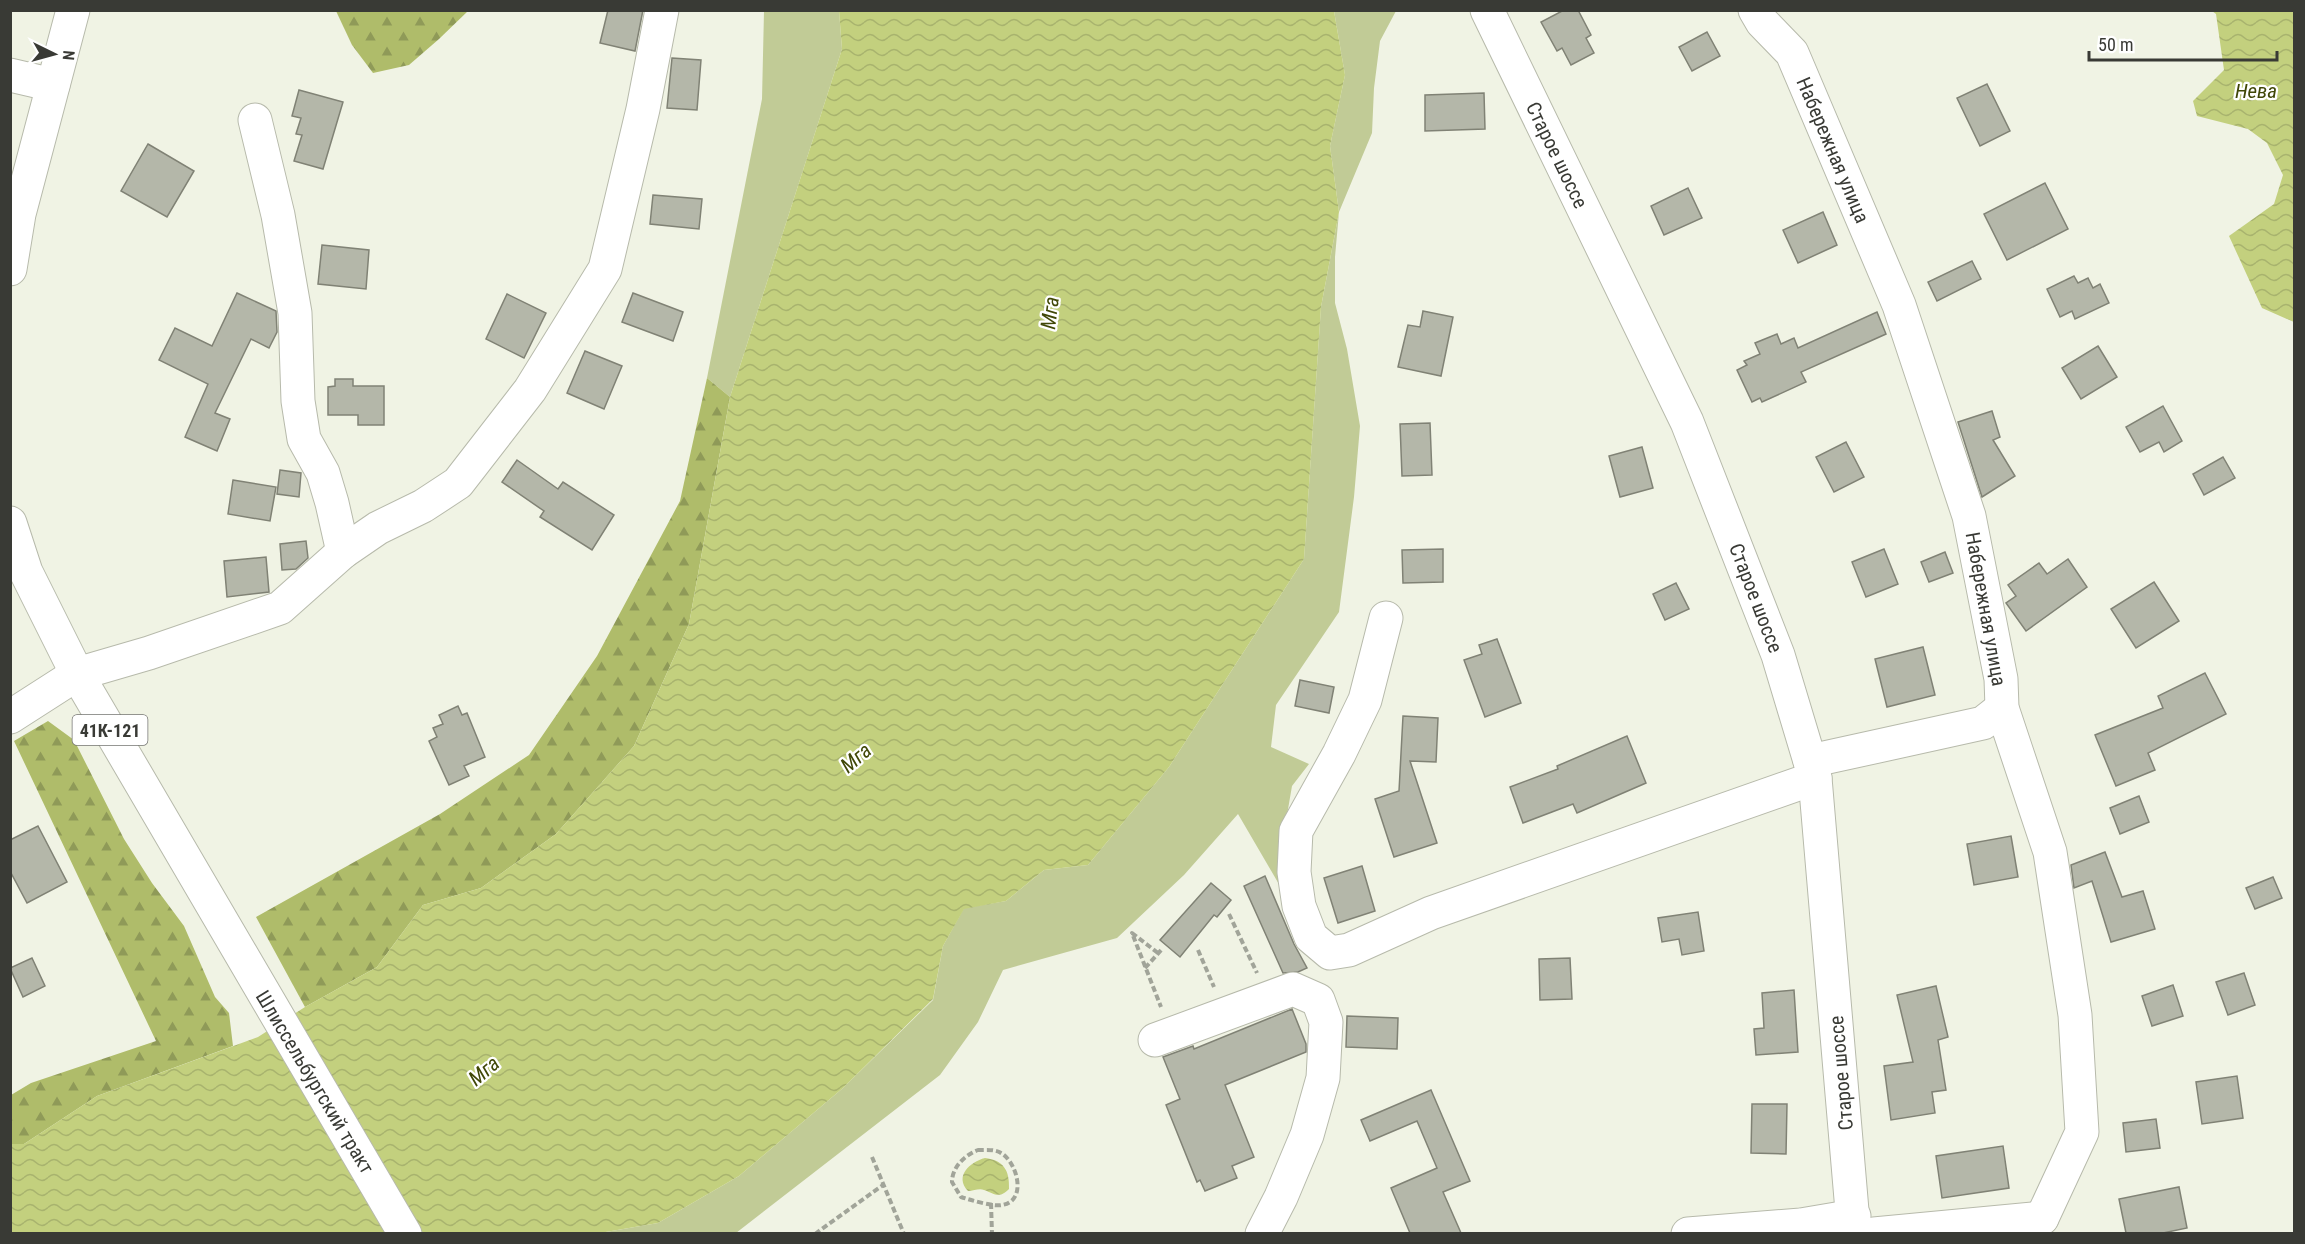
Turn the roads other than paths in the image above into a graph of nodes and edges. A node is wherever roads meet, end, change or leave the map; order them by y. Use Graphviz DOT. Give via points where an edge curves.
graph roads {
  1 [pos="73,10"];
  2 [pos="662,10"];
  3 [pos="1487,10"];
  4 [pos="1755,10"];
  5 [pos="10,75"];
  6 [pos="53,85"];
  7 [pos="255,120"];
  8 [pos="10,269"];
  9 [pos="10,523"];
  10 [pos="343,552"];
  11 [pos="1386,618"];
  12 [pos="77,674"];
  13 [pos="2002,708"];
  14 [pos="10,717"];
  15 [pos="1813,770"];
  16 [pos="1163,1037"];
  17 [pos="2047,1226"];
  18 [pos="1861,1228"];
  19 [pos="405,1233"];
  20 [pos="1262,1233"];
  21 [pos="1688,1233"];
  1 -- 6 [label="street"];
  2 -- 10 [label="street" via="643,109 604,269 530,390 458,483"];
  3 -- 15 [label="street, Старое шоссе" via="1687,422 1778,655"];
  4 -- 13 [label="street, Набережная улица" via="1792,53 1899,305 1968,516 2001,679"];
  5 -- 6 [label="street"];
  6 -- 8 [label="street" via="19,214"];
  7 -- 10 [label="street" via="278,215 294,313 304,439 323,473"];
  9 -- 12 [label="street, 41К-121" via="26,572"];
  10 -- 12 [label="street" via="280,608"];
  11 -- 15 [label="street" via="1365,700 1340,754 1296,831 1294,872 1299,906 1311,936 1330,952 1350,950 1431,913"];
  12 -- 14 [label="street"];
  12 -- 19 [label="street, Шлиссельбургский тракт / 41К-121"];
  13 -- 15 [label="street" via="1983,723"];
  13 -- 17 [label="street, Набережная улица" via="2050,852 2075,1015 2082,1132"];
  15 -- 18 [label="street, Старое шоссе"];
  16 -- 20 [label="street" via="1293,989 1318,1000 1326,1022 1323,1078 1307,1135"];
  17 -- 18 [label="street"];
  18 -- 21 [label="street" via="1802,1225"];
}
